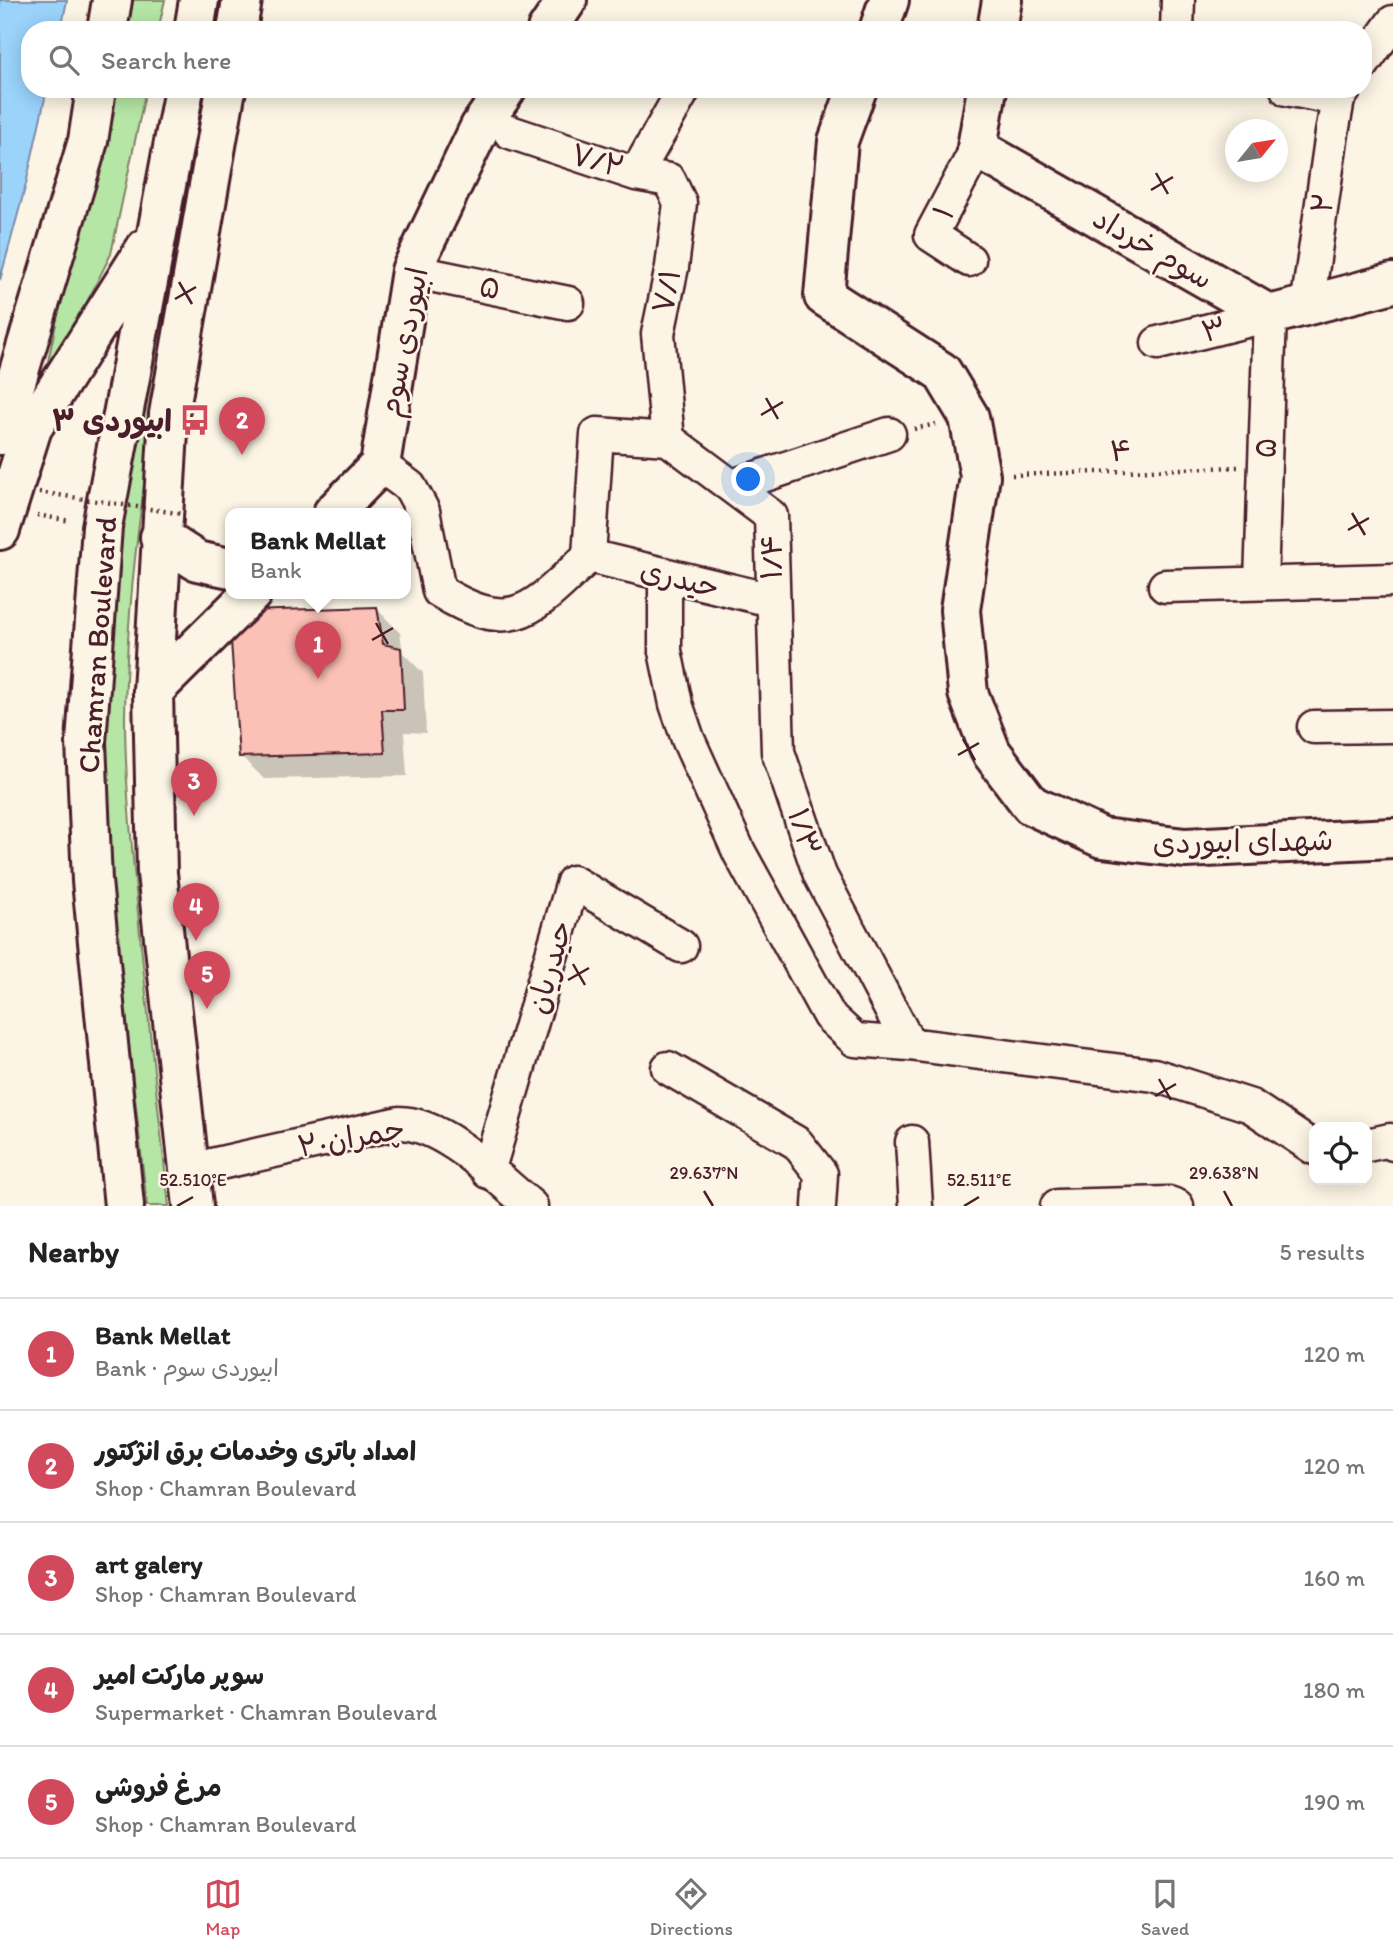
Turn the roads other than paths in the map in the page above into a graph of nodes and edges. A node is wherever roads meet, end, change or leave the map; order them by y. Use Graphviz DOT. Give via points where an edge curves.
graph roads {
  1 [pos="112,0"];
  2 [pos="199,0"];
  3 [pos="242,0"];
  4 [pos="567,0"];
  5 [pos="889,0"];
  6 [pos="1002,0"];
  7 [pos="1178,0"];
  8 [pos="108,21"];
  9 [pos="196,21"];
  10 [pos="238,21"];
  11 [pos="553,21"];
  12 [pos="881,21"];
  13 [pos="998,21"];
  14 [pos="1177,21"];
  15 [pos="1393,22"];
  16 [pos="1372,51"];
  17 [pos="95,98"];
  18 [pos="182,98"];
  19 [pos="224,98"];
  20 [pos="500,98"];
  21 [pos="679,98"];
  22 [pos="854,98"];
  23 [pos="985,98"];
  24 [pos="1341,98"];
  25 [pos="510,132"];
  26 [pos="977,148"];
  27 [pos="636,174"];
  28 [pos="157,232"];
  29 [pos="969,260"];
  30 [pos="411,271"];
  31 [pos="1393,283"];
  32 [pos="568,303"];
  33 [pos="1307,307"];
  34 [pos="1269,315"];
  35 [pos="1158,343"];
  36 [pos="889,434"];
  37 [pos="0,435"];
  38 [pos="668,439"];
  39 [pos="380,465"];
  40 [pos="732,486"];
  41 [pos="338,508"];
  42 [pos="12,511"];
  43 [pos="171,526"];
  44 [pos="589,556"];
  45 [pos="225,567"];
  46 [pos="665,574"];
  47 [pos="1393,580"];
  48 [pos="1261,582"];
  49 [pos="1165,586"];
  50 [pos="247,599"];
  51 [pos="771,600"];
  52 [pos="153,691"];
  53 [pos="1393,726"];
  54 [pos="1314,727"];
  55 [pos="1393,838"];
  56 [pos="681,946"];
  57 [pos="909,1044"];
  58 [pos="668,1068"];
  59 [pos="912,1142"];
  60 [pos="1393,1144"];
  61 [pos="1309,1145"];
  62 [pos="1372,1145"];
  63 [pos="488,1172"];
  64 [pos="191,1188"];
  65 [pos="124,1206"];
  66 [pos="531,1206"];
  67 [pos="819,1206"];
  68 [pos="916,1206"];
  69 [pos="1057,1206"];
  70 [pos="1177,1206"];
  1 -- 8 [label="main road"];
  2 -- 9 [label="main road"];
  3 -- 10 [label="main road"];
  4 -- 11 [label="main road"];
  5 -- 12 [label="main road"];
  6 -- 13 [label="main road"];
  7 -- 14 [label="street"];
  15 -- 16 [label="street"];
  17 -- 37 [label="main road" via="88,141"];
  18 -- 28 [label="main road, Chamran Boulevard"];
  19 -- 43 [label="main road, Chamran Boulevard" via="169,414"];
  20 -- 30 [label="main road, ابیوردی سوم" via="480,127"];
  21 -- 27 [label="street, ۷/۲"];
  22 -- 55 [label="main road, شهدای ابیوردی" via="838,141 824,296 942,372 969,416 980,476 960,610 968,693 991,752 1031,805 1102,838 1185,848"];
  23 -- 26 [label="main road"];
  24 -- 33 [label="street, ۲"];
  25 -- 27 [label="street, ۷/۲"];
  26 -- 29 [label="street, ۱" via="931,234"];
  26 -- 34 [label="main road, سوم خرداد"];
  27 -- 38 [label="street, ۷/۱" via="669,180 680,203 658,334"];
  28 -- 42 [label="main road" via="32,428"];
  28 -- 65 [label="main road, Chamran Boulevard" via="102,527 86,742 92,881"];
  30 -- 32 [label="street, ۵"];
  30 -- 39 [label="main road, ابیوردی سوم"];
  31 -- 33 [label="main road"];
  33 -- 34 [label="main road"];
  34 -- 35 [label="street, ۳"];
  34 -- 48 [label="street, ۵"];
  36 -- 40 [label="street"];
  38 -- 40 [label="street, ۱/۴"];
  38 -- 44 [label="street" via="597,434"];
  39 -- 41 [label="main road"];
  39 -- 44 [label="street" via="411,487 423,511 439,591 468,609 499,615 531,609"];
  40 -- 51 [label="street, ۱/۴" via="771,516"];
  43 -- 45 [label="main road" via="197,561"];
  43 -- 52 [label="main road, Chamran Boulevard"];
  44 -- 46 [label="street, حیدری"];
  46 -- 51 [label="street, حیدری"];
  46 -- 57 [label="street" via="665,651 676,704 748,869 843,1032 855,1040"];
  47 -- 48 [label="street"];
  48 -- 49 [label="street"];
  50 -- 52 [label="main road"];
  51 -- 57 [label="street, ۱/۳" via="778,751 820,875"];
  52 -- 64 [label="main road, Chamran Boulevard" via="157,873"];
  53 -- 54 [label="street"];
  56 -- 63 [label="street, حیدریان" via="573,882"];
  57 -- 61 [label="street" via="1154,1074 1251,1106"];
  58 -- 67 [label="street" via="797,1143 821,1174"];
  59 -- 68 [label="street"];
  60 -- 62 [label="street" via="1390,1140"];
  63 -- 64 [label="street, چمران۲۰" via="434,1131 399,1123"];
  63 -- 66 [label="street, چمران۲۰"];
  69 -- 70 [label="street"];
}
